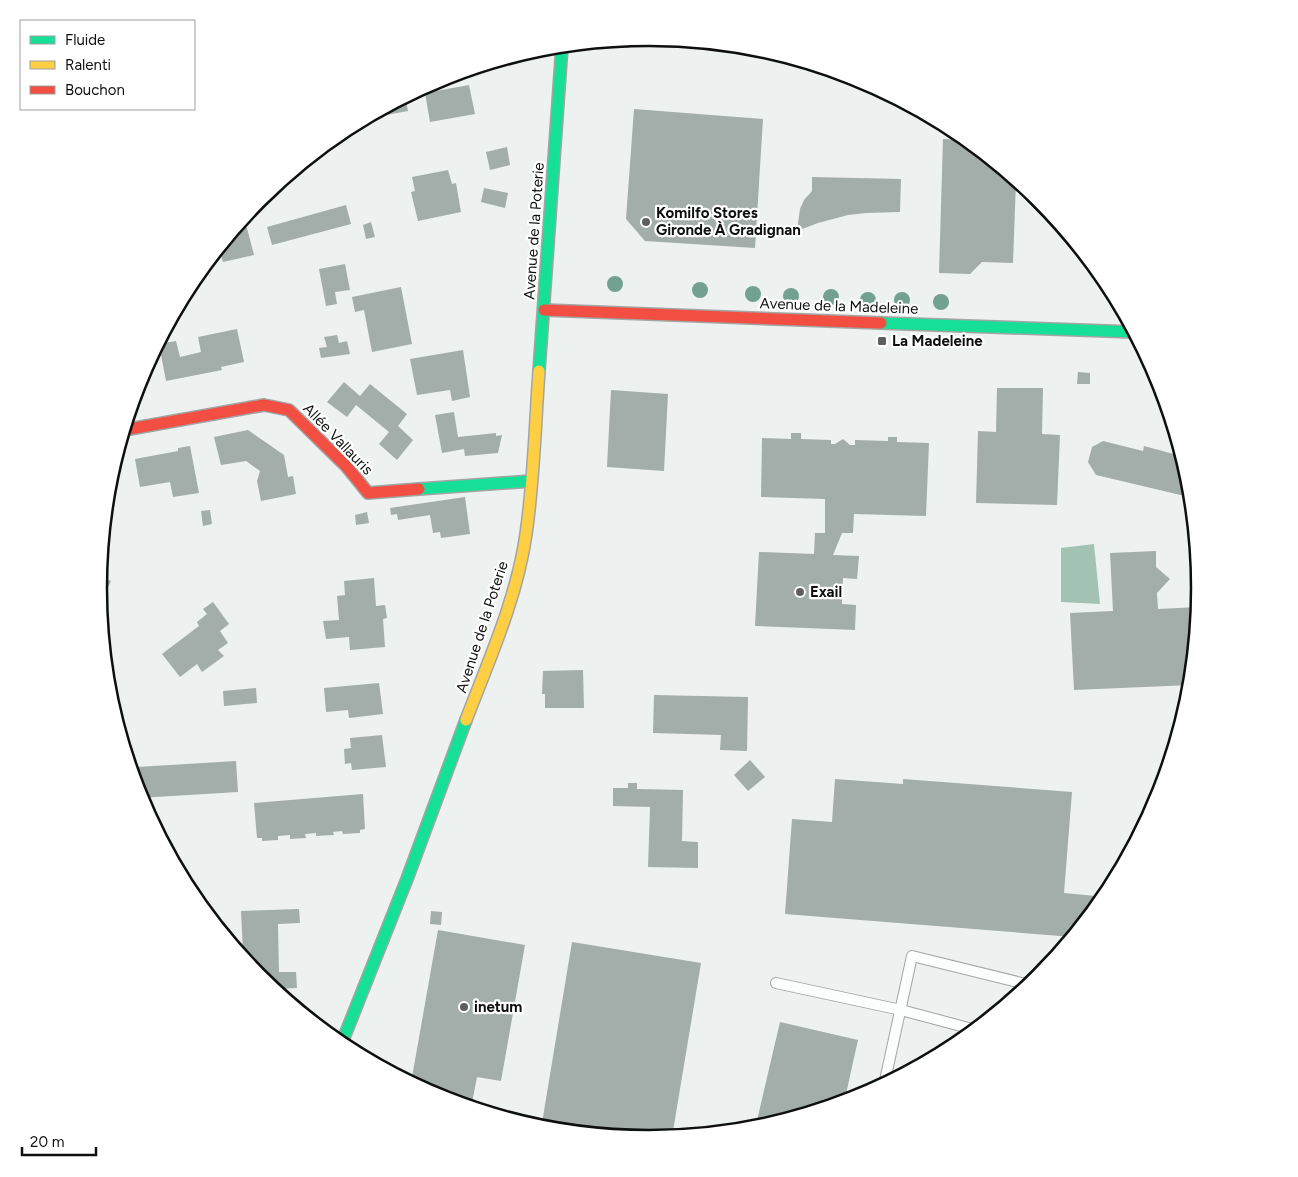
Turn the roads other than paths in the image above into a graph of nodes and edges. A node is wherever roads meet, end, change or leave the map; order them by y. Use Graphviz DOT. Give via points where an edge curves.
graph roads {
  1 [pos="561,54"];
  2 [pos="544,310"];
  3 [pos="1126,332"];
  4 [pos="131,429"];
  5 [pos="531,482"];
  6 [pos="776,983"];
  7 [pos="1021,983"];
  8 [pos="900,1010"];
  9 [pos="967,1028"];
  10 [pos="344,1036"];
  11 [pos="886,1076"];
  1 -- 2 [label="street, Avenue de la Poterie"];
  2 -- 3 [label="street, Avenue de la Madeleine"];
  2 -- 5 [label="street, Avenue de la Poterie"];
  4 -- 5 [label="street, Allée Vallauris" via="264,405 289,410 348,467 368,494"];
  5 -- 10 [label="street, Avenue de la Poterie" via="526,535 502,624"];
  6 -- 8 [label="lane"];
  7 -- 8 [label="lane" via="912,956"];
  8 -- 9 [label="lane"];
  8 -- 11 [label="lane"];
}
